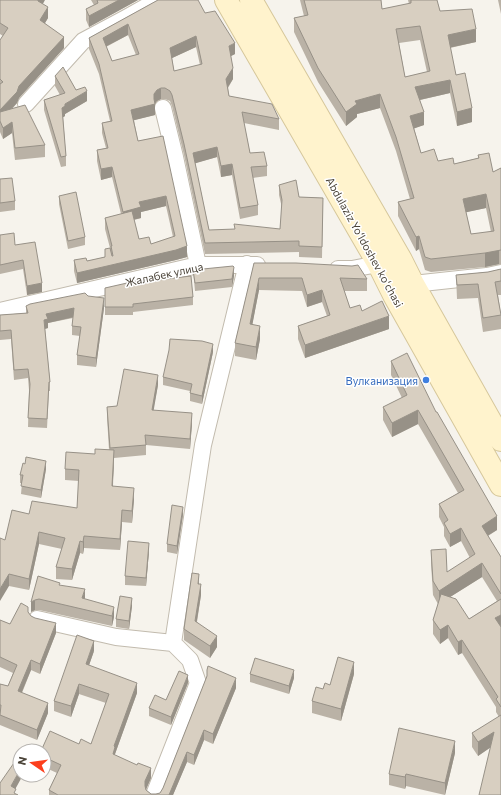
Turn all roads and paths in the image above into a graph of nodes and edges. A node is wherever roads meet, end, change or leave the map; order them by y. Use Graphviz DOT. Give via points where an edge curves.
graph roads {
  1 [pos="158,0"];
  2 [pos="226,0"];
  3 [pos="251,0"];
  4 [pos="26,104"];
  5 [pos="163,108"];
  6 [pos="402,260"];
  7 [pos="247,264"];
  8 [pos="378,264"];
  9 [pos="198,265"];
  10 [pos="269,265"];
  11 [pos="322,268"];
  12 [pos="501,273"];
  13 [pos="413,284"];
  14 [pos="394,295"];
  15 [pos="0,311"];
  16 [pos="501,440"];
  17 [pos="501,485"];
  18 [pos="37,619"];
  19 [pos="173,643"];
  20 [pos="154,795"];
  1 -- 4 [label="street" via="84,41"];
  2 -- 8 [label="main road, Abdulaziz Yoʻldoshev koʻchasi"];
  3 -- 6 [label="main road, Abdulaziz Yoʻldoshev koʻchasi"];
  5 -- 9 [label="street"];
  6 -- 8 [label="street"];
  6 -- 13 [label="main road, Abdulaziz Yoʻldoshev koʻchasi"];
  7 -- 9 [label="street, Жалабек улица"];
  7 -- 10 [label="street, Жалабек улица"];
  7 -- 19 [label="street" via="203,445"];
  8 -- 11 [label="street" via="352,269"];
  8 -- 14 [label="main road, Abdulaziz Yoʻldoshev koʻchasi"];
  9 -- 15 [label="street, Жалабек улица"];
  12 -- 13 [label="street"];
  13 -- 14 [label="street"];
  13 -- 16 [label="main road, Abdulaziz Yoʻldoshev koʻchasi"];
  14 -- 17 [label="main road, Abdulaziz Yoʻldoshev koʻchasi"];
  18 -- 19 [label="street" via="116,637"];
  19 -- 20 [label="street" via="190,660 198,683"];
}
